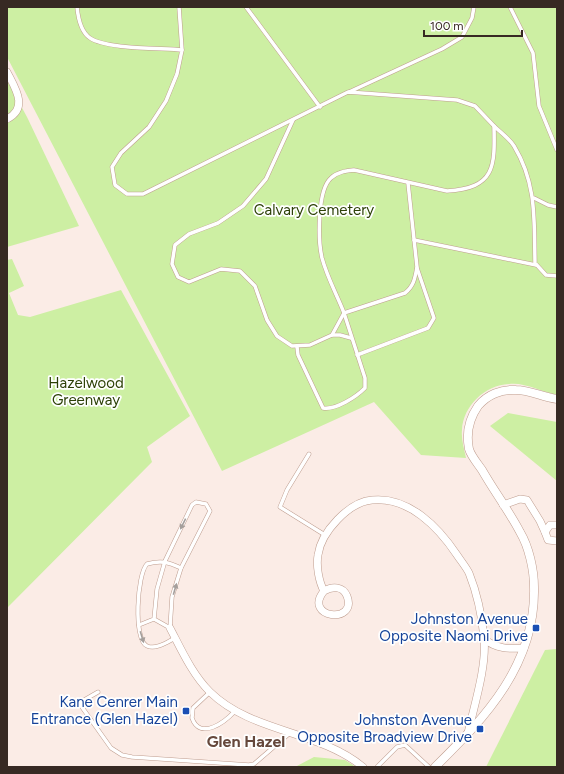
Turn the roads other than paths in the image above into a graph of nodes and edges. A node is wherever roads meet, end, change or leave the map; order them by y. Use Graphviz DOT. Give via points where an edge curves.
graph roads {
  1 [pos="77,7"];
  2 [pos="179,7"];
  3 [pos="246,7"];
  4 [pos="474,7"];
  5 [pos="510,7"];
  6 [pos="182,50"];
  7 [pos="7,72"];
  8 [pos="348,92"];
  9 [pos="320,107"];
  10 [pos="7,119"];
  11 [pos="294,120"];
  12 [pos="494,126"];
  13 [pos="557,150"];
  14 [pos="408,183"];
  15 [pos="534,198"];
  16 [pos="557,207"];
  17 [pos="414,240"];
  18 [pos="537,265"];
  19 [pos="416,267"];
  20 [pos="557,276"];
  21 [pos="344,313"];
  22 [pos="332,335"];
  23 [pos="352,338"];
  24 [pos="298,347"];
  25 [pos="357,355"];
  26 [pos="557,399"];
  27 [pos="309,454"];
  28 [pos="503,505"];
  29 [pos="540,520"];
  30 [pos="554,525"];
  31 [pos="545,532"];
  32 [pos="325,535"];
  33 [pos="557,541"];
  34 [pos="165,561"];
  35 [pos="181,568"];
  36 [pos="324,591"];
  37 [pos="154,619"];
  38 [pos="139,625"];
  39 [pos="170,628"];
  40 [pos="175,638"];
  41 [pos="484,639"];
  42 [pos="524,648"];
  43 [pos="98,692"];
  44 [pos="210,692"];
  45 [pos="235,711"];
  46 [pos="291,732"];
  47 [pos="468,735"];
  48 [pos="362,767"];
  49 [pos="377,767"];
  50 [pos="429,767"];
  51 [pos="435,767"];
  1 -- 6 [label="lane" via="78,19 89,37 107,44"];
  2 -- 6 [label="lane"];
  3 -- 9 [label="lane"];
  4 -- 8 [label="lane" via="472,18 462,37 442,49"];
  5 -- 13 [label="lane" via="533,53 539,106"];
  6 -- 11 [label="lane" via="177,74 166,101 149,127 121,152 112,167 115,185 127,194 143,194"];
  7 -- 10 [label="street" via="19,96 20,106 13,116"];
  8 -- 9 [label="lane"];
  8 -- 12 [label="lane" via="457,100 475,106"];
  9 -- 11 [label="lane"];
  11 -- 24 [label="lane" via="261,185 243,206 218,223 189,234 175,245 172,264 178,277 188,282 221,270 240,271 255,286 267,320 277,336"];
  12 -- 14 [label="lane" via="495,157 488,175 479,183 462,190 447,191"];
  12 -- 15 [label="lane" via="513,144 525,169"];
  14 -- 17 [label="lane"];
  14 -- 21 [label="lane" via="354,170 343,171 331,178 323,189 319,235 322,259"];
  15 -- 16 [label="lane"];
  15 -- 18 [label="lane"];
  17 -- 18 [label="lane"];
  17 -- 19 [label="lane"];
  18 -- 20 [label="lane" via="546,275"];
  19 -- 21 [label="lane" via="411,288 404,293"];
  19 -- 25 [label="lane" via="434,318 428,328"];
  21 -- 22 [label="lane"];
  21 -- 23 [label="lane"];
  22 -- 23 [label="lane"];
  22 -- 24 [label="lane" via="310,345"];
  23 -- 25 [label="lane"];
  24 -- 25 [label="lane" via="298,355 323,408 329,409 359,394 365,388 365,378"];
  26 -- 28 [label="street" via="516,390 496,393 483,400 472,415 468,432 470,450"];
  27 -- 32 [label="lane" via="287,490 280,507"];
  28 -- 29 [label="street" via="520,499 527,500"];
  28 -- 42 [label="street" via="521,533 532,565 533,613 530,634"];
  29 -- 30 [label="street"];
  29 -- 31 [label="street"];
  30 -- 31 [label="street"];
  31 -- 33 [label="street" via="548,540"];
  32 -- 36 [label="street" via="318,555 320,584"];
  32 -- 41 [label="street" via="338,517 371,500 390,500 418,514 444,537 468,572 477,599"];
  34 -- 35 [label="lane"];
  35 -- 34 [label="lane, one-way" via="210,511 206,504 196,502 192,506"];
  34 -- 37 [label="lane" via="157,589"];
  34 -- 38 [label="lane" via="158,560 144,567 138,600"];
  39 -- 35 [label="lane, one-way" via="172,597"];
  36 -- 36 [label="street" via="319,599 323,612 336,616 344,612 348,598 342,590 333,587"];
  37 -- 38 [label="lane"];
  37 -- 39 [label="lane"];
  38 -- 40 [label="lane, one-way" via="141,640 148,646 162,645"];
  39 -- 40 [label="street"];
  40 -- 44 [label="street" via="191,667"];
  41 -- 42 [label="street" via="505,649"];
  41 -- 47 [label="street" via="481,681"];
  42 -- 47 [label="street" via="489,711"];
  43 -- 46 [label="lane" via="79,703 111,748 122,755 249,766"];
  44 -- 45 [label="street"];
  44 -- 45 [label="lane" via="196,704 192,713 193,723 197,727 213,728"];
  45 -- 46 [label="street" via="250,719"];
  46 -- 48 [label="street" via="321,743"];
  47 -- 51 [label="street"];
  49 -- 50 [label="lane" via="397,747 405,745"];
}
